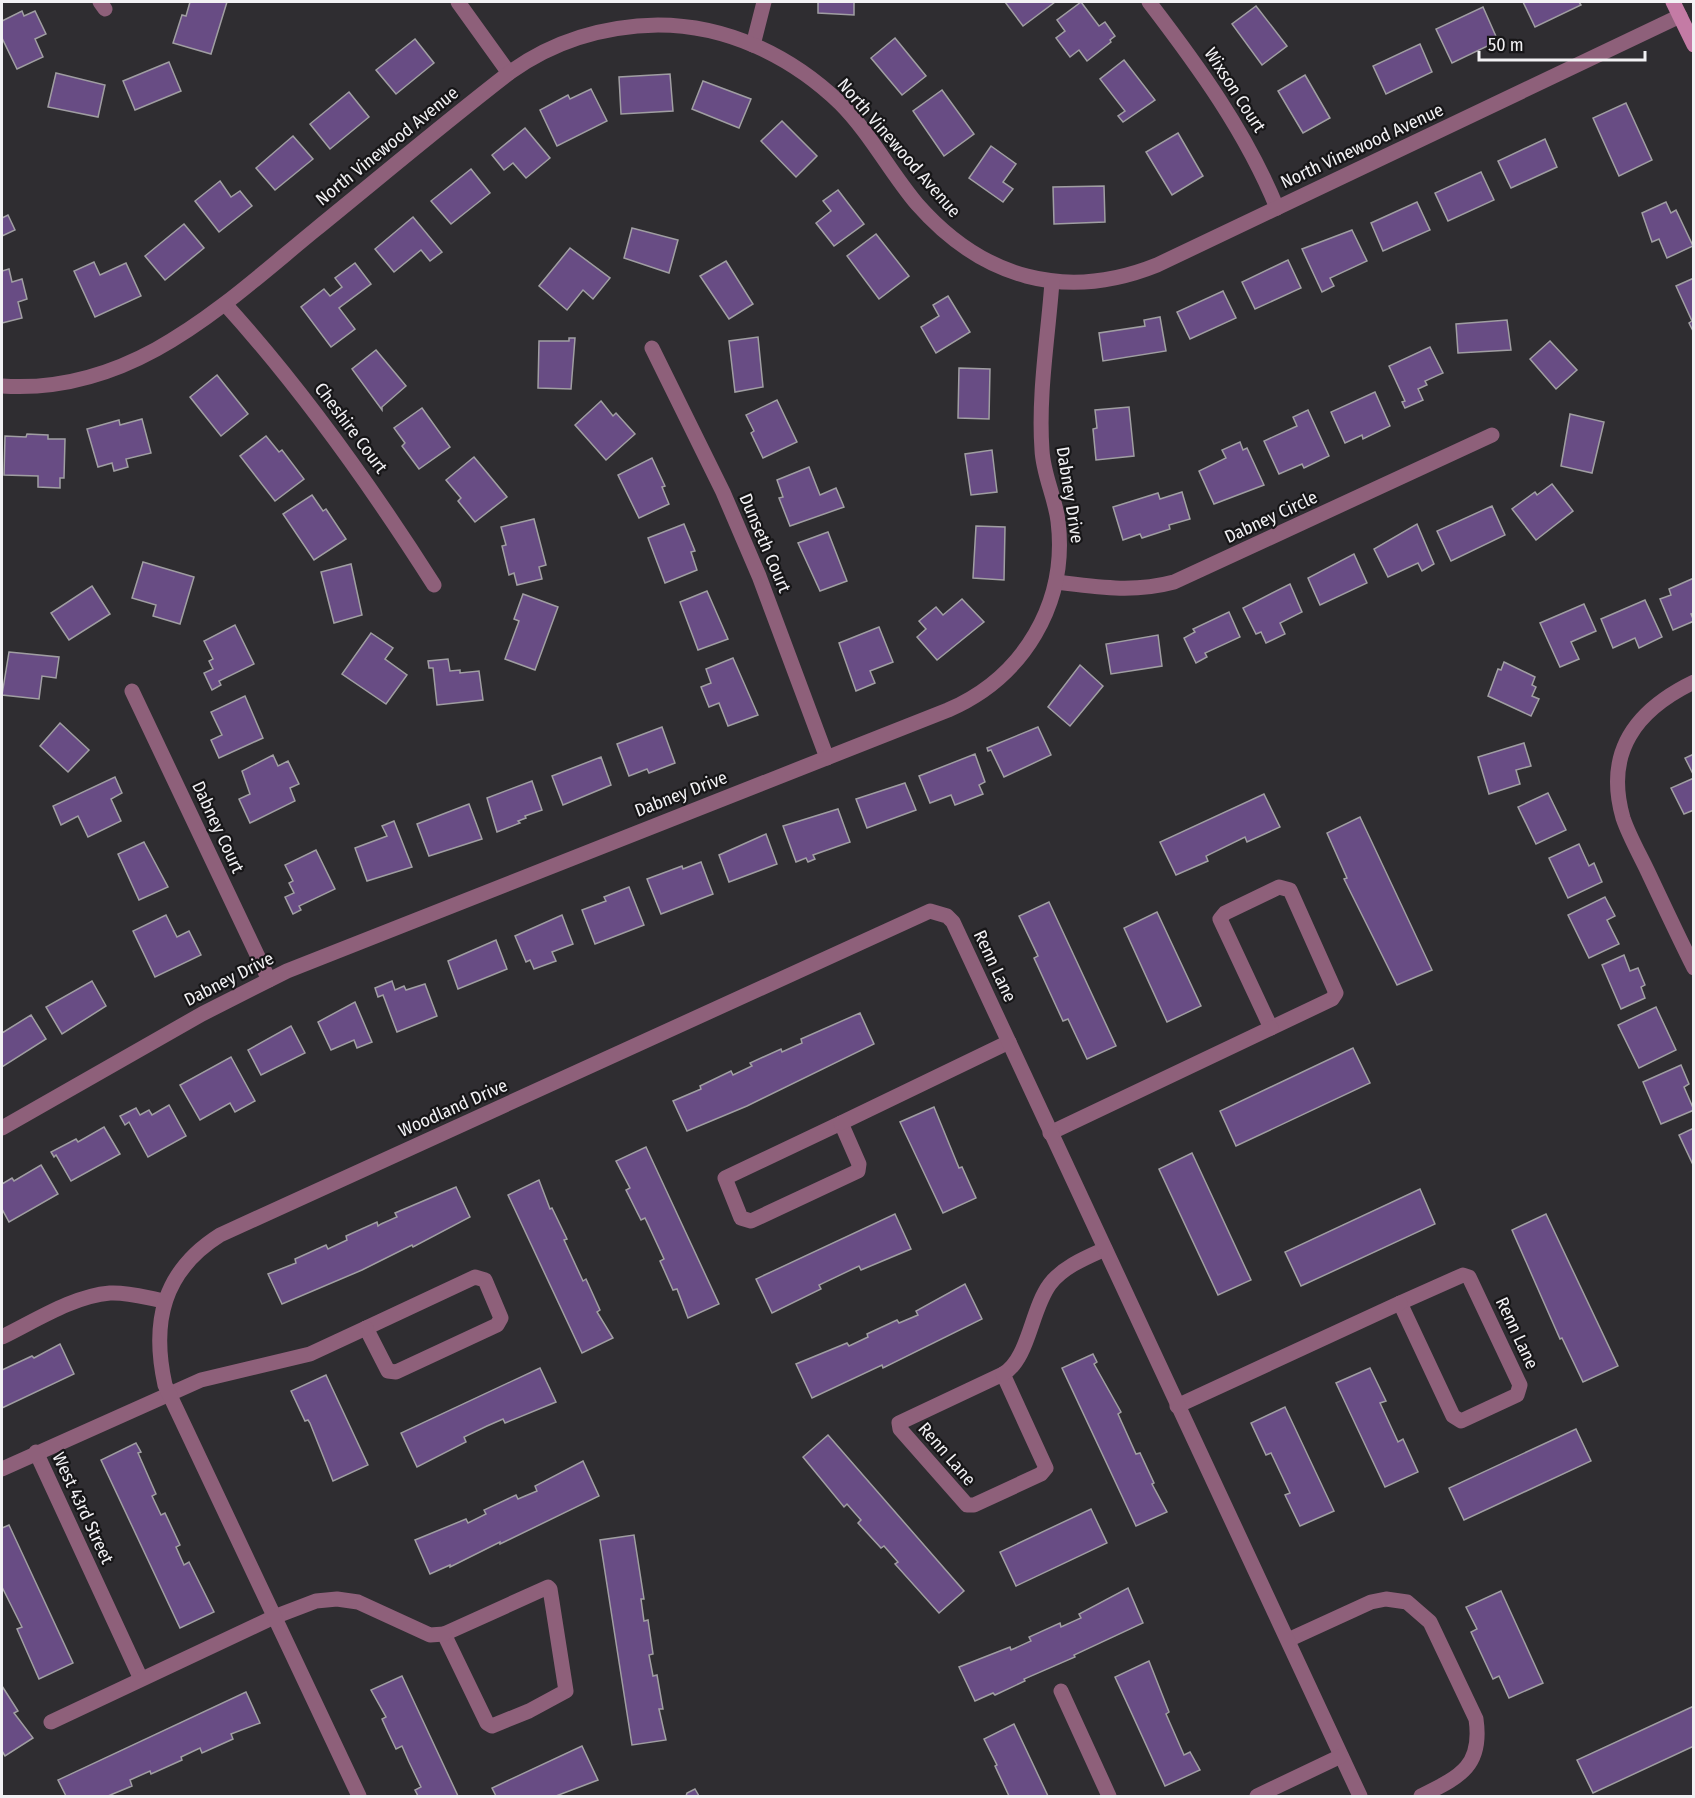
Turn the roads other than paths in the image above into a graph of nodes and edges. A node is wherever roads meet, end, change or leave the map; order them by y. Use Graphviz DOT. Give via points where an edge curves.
graph roads {
  1 [pos="458,2"];
  2 [pos="764,2"];
  3 [pos="1149,2"];
  4 [pos="1674,2"];
  5 [pos="1680,16"];
  6 [pos="753,45"];
  7 [pos="1694,45"];
  8 [pos="509,73"];
  9 [pos="1277,208"];
  10 [pos="1052,282"];
  11 [pos="225,304"];
  12 [pos="652,348"];
  13 [pos="2,386"];
  14 [pos="1492,435"];
  15 [pos="1056,582"];
  16 [pos="434,585"];
  17 [pos="1694,682"];
  18 [pos="132,691"];
  19 [pos="827,758"];
  20 [pos="940,913"];
  21 [pos="1694,968"];
  22 [pos="269,980"];
  23 [pos="1271,1028"];
  24 [pos="1009,1042"];
  25 [pos="841,1123"];
  26 [pos="2,1128"];
  27 [pos="1050,1133"];
  28 [pos="1105,1249"];
  29 [pos="165,1301"];
  30 [pos="1400,1303"];
  31 [pos="366,1328"];
  32 [pos="2,1337"];
  33 [pos="1003,1374"];
  34 [pos="170,1394"];
  35 [pos="1177,1406"];
  36 [pos="36,1452"];
  37 [pos="2,1469"];
  38 [pos="274,1617"];
  39 [pos="444,1634"];
  40 [pos="1288,1640"];
  41 [pos="141,1679"];
  42 [pos="1061,1691"];
  43 [pos="51,1722"];
  44 [pos="1341,1756"];
  45 [pos="359,1797"];
  46 [pos="1109,1797"];
  47 [pos="1257,1797"];
  48 [pos="1360,1797"];
  49 [pos="1421,1797"];
  1 -- 8 [label="street"];
  2 -- 6 [label="street"];
  3 -- 9 [label="street, Wixson Court" via="1236,125"];
  4 -- 5 [label="street"];
  5 -- 7 [label="street"];
  5 -- 9 [label="street, North Vinewood Avenue"];
  6 -- 8 [label="street, North Vinewood Avenue" via="704,30 632,26 572,39 534,56"];
  6 -- 10 [label="street, North Vinewood Avenue" via="800,69 840,103 916,203 948,234 989,263"];
  8 -- 11 [label="street, North Vinewood Avenue"];
  9 -- 10 [label="street, North Vinewood Avenue" via="1137,273 1106,280"];
  10 -- 15 [label="street, Dabney Drive" via="1041,449 1058,520"];
  11 -- 13 [label="street, North Vinewood Avenue" via="170,343 113,369 63,382"];
  11 -- 16 [label="street, Cheshire Court" via="287,375 363,476"];
  12 -- 19 [label="street, Dunseth Court" via="723,492 759,576"];
  14 -- 15 [label="street, Dabney Circle" via="1173,582 1119,590"];
  15 -- 19 [label="street, Dabney Drive" via="1048,611 1033,639 993,685 948,710"];
  17 -- 21 [label="street" via="1669,694 1635,725 1625,744 1617,780 1623,819"];
  18 -- 22 [label="street, Dabney Court"];
  19 -- 22 [label="street, Dabney Drive"];
  20 -- 24 [label="street, Renn Lane" via="953,922"];
  20 -- 29 [label="street, Woodland Drive" via="923,912 220,1235 183,1267"];
  22 -- 26 [label="street, Dabney Drive"];
  23 -- 23 [label="street" via="1332,999 1336,993 1290,890 1283,886 1225,912 1220,919"];
  23 -- 27 [label="street"];
  24 -- 25 [label="street"];
  24 -- 27 [label="street, Renn Lane"];
  25 -- 25 [label="street" via="725,1178 741,1218 751,1221 858,1171 859,1164"];
  27 -- 28 [label="street, Renn Lane"];
  28 -- 33 [label="street, Renn Lane" via="1070,1266 1050,1284 1018,1359"];
  28 -- 35 [label="street, Renn Lane"];
  29 -- 32 [label="street" via="126,1293 104,1294 77,1302"];
  29 -- 34 [label="street" via="158,1338 159,1357"];
  30 -- 30 [label="street, Renn Lane" via="1456,1419 1464,1420 1519,1393 1520,1385 1469,1277 1462,1275"];
  30 -- 35 [label="street, Renn Lane"];
  31 -- 31 [label="street, West 43rd Street" via="388,1371 393,1373 497,1325 501,1318 485,1280 478,1276"];
  31 -- 34 [label="street, West 43rd Street" via="310,1354 211,1376"];
  33 -- 33 [label="street, Renn Lane" via="1046,1468 1033,1478 975,1505 967,1505 900,1430 899,1423"];
  34 -- 36 [label="street, West 43rd Street"];
  34 -- 38 [label="street"];
  35 -- 40 [label="street, Renn Lane"];
  36 -- 37 [label="street"];
  36 -- 41 [label="street, West 43rd Street"];
  38 -- 39 [label="street" via="316,1601 346,1599 430,1635"];
  38 -- 41 [label="street"];
  38 -- 45 [label="street"];
  39 -- 39 [label="street" via="487,1723 492,1726 566,1691 548,1587"];
  40 -- 44 [label="street, Renn Lane"];
  40 -- 49 [label="street" via="1377,1600 1407,1602 1426,1616 1476,1719 1479,1737 1467,1768"];
  41 -- 43 [label="street"];
  42 -- 46 [label="street"];
  44 -- 47 [label="street"];
  44 -- 48 [label="street, Renn Lane"];
}
